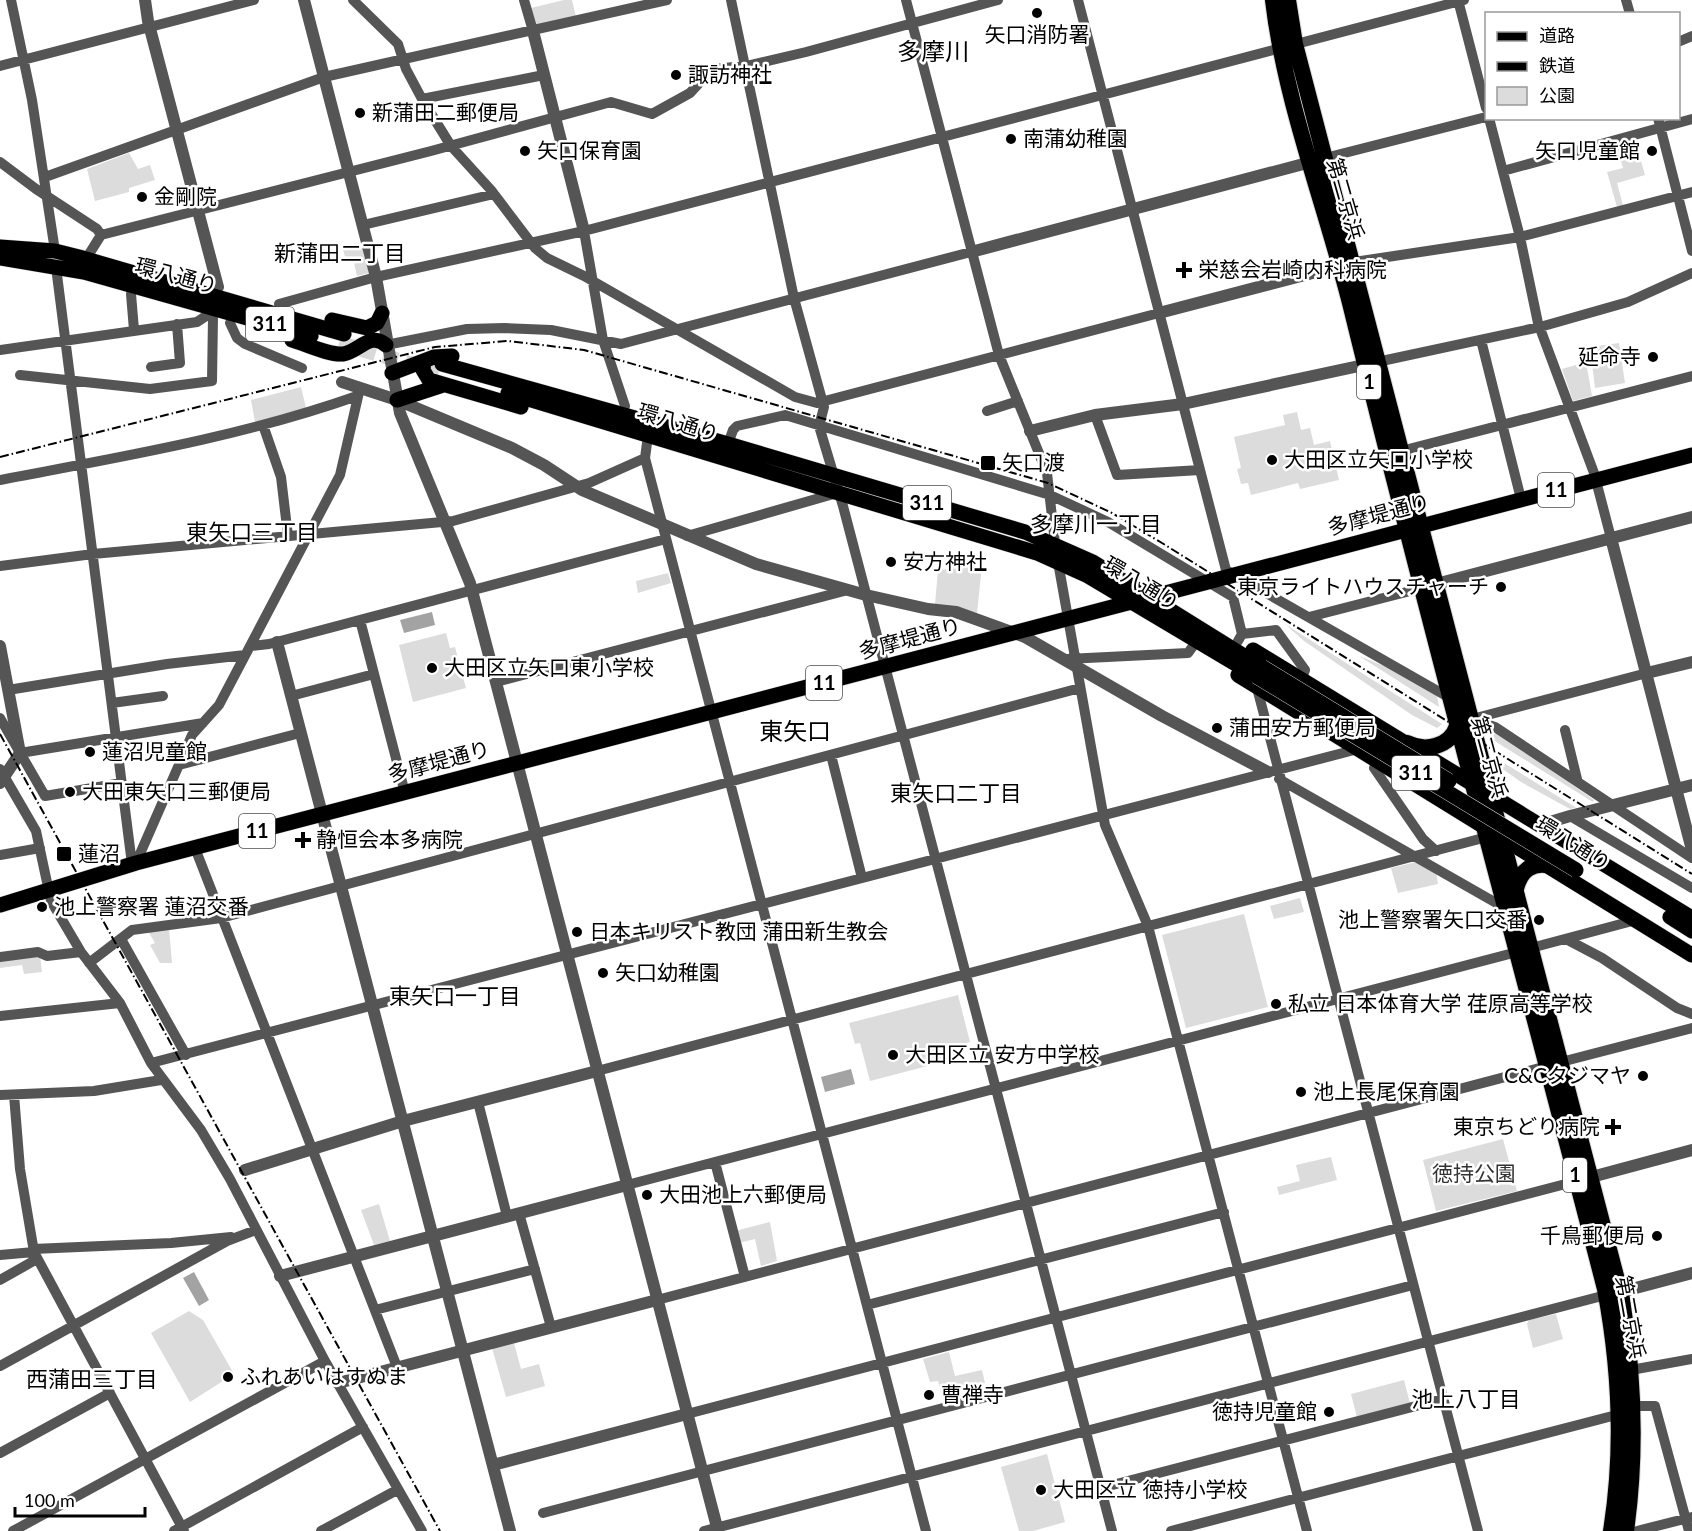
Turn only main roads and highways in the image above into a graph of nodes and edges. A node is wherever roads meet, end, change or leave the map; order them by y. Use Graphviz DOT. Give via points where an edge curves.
graph roads {
  1 [pos="1273,0"];
  2 [pos="1288,0"];
  3 [pos="1288,47"];
  4 [pos="0,247"];
  5 [pos="0,258"];
  6 [pos="83,263"];
  7 [pos="382,313"];
  8 [pos="345,335"];
  9 [pos="386,345"];
  10 [pos="360,347"];
  11 [pos="424,361"];
  12 [pos="1371,364"];
  13 [pos="392,373"];
  14 [pos="442,374"];
  15 [pos="397,400"];
  16 [pos="689,441"];
  17 [pos="1692,455"];
  18 [pos="1414,527"];
  19 [pos="1429,586"];
  20 [pos="1152,597"];
  21 [pos="1131,602"];
  22 [pos="1189,619"];
  23 [pos="1259,677"];
  24 [pos="1464,723"];
  25 [pos="1407,743"];
  26 [pos="1472,783"];
  27 [pos="1490,794"];
  28 [pos="1491,833"];
  29 [pos="1551,866"];
  30 [pos="1578,866"];
  31 [pos="1516,889"];
  32 [pos="0,905"];
  33 [pos="1685,908"];
  34 [pos="1692,918"];
  35 [pos="1692,931"];
  36 [pos="1692,943"];
  37 [pos="1524,950"];
  38 [pos="1692,956"];
  39 [pos="1613,1294"];
  40 [pos="1627,1410"];
  41 [pos="1611,1531"];
  42 [pos="1626,1531"];
  1 -- 3 [label="highway, 第二京浜 / 1"];
  2 -- 3 [label="highway, 第二京浜 / 1"];
  3 -- 12 [label="highway, 第二京浜 / 1"];
  4 -- 6 [label="main road, 環八通り / 311" via="55,251"];
  5 -- 6 [label="main road, 環八通り / 311" via="56,267"];
  6 -- 8 [label="main road, 環八通り / 311"];
  6 -- 8 [label="main road" via="135,263 279,304"];
  6 -- 10 [label="main road" via="108,287 131,294 339,354"];
  7 -- 8 [label="main road" via="371,327"];
  8 -- 10 [label="main road" via="361,336"];
  9 -- 10 [label="main road" via="375,340"];
  11 -- 13 [label="main road"];
  11 -- 14 [label="main road" via="425,375"];
  11 -- 16 [label="main road" via="454,356 625,406 674,424"];
  12 -- 18 [label="highway, 第二京浜 / 1"];
  12 -- 18 [label="highway, 第二京浜 / 1" via="1401,451"];
  14 -- 15 [label="main road"];
  14 -- 16 [label="main road, 環八通り / 311"];
  14 -- 16 [label="main road" via="646,451"];
  16 -- 20 [label="main road, 環八通り / 311" via="728,444 1055,543"];
  16 -- 21 [label="main road, 環八通り / 311" via="837,493 1014,545 1058,562"];
  17 -- 18 [label="main road, 多摩堤通り / 11"];
  18 -- 19 [label="highway, 第二京浜 / 1"];
  18 -- 20 [label="main road, 多摩堤通り / 11"];
  19 -- 24 [label="highway, 第二京浜 / 1"];
  19 -- 24 [label="highway, 第二京浜 / 1" via="1450,698"];
  20 -- 21 [label="main road, 多摩堤通り / 11"];
  20 -- 22 [label="main road, 環八通り / 311"];
  21 -- 23 [label="main road, 環八通り / 311"];
  21 -- 32 [label="main road, 多摩堤通り / 11" via="134,863"];
  22 -- 23 [label="main road, 環八通り / 311"];
  22 -- 25 [label="main road" via="1240,637"];
  23 -- 28 [label="main road" via="1358,749"];
  23 -- 30 [label="main road, 環八通り / 311, bridge"];
  24 -- 25 [label="highway" via="1449,740 1435,746 1421,748"];
  24 -- 26 [label="highway, 第二京浜 / 1"];
  24 -- 27 [label="highway, 第二京浜 / 1"];
  25 -- 26 [label="main road"];
  26 -- 27 [label="main road"];
  26 -- 28 [label="highway, 第二京浜 / 1"];
  27 -- 28 [label="highway, 第二京浜 / 1"];
  27 -- 33 [label="main road"];
  28 -- 29 [label="main road"];
  28 -- 31 [label="highway, 第二京浜 / 1"];
  28 -- 37 [label="highway, 第二京浜 / 1" via="1505,908"];
  29 -- 31 [label="highway" via="1530,866 1520,876"];
  29 -- 38 [label="main road"];
  30 -- 35 [label="main road, 環八通り / 311"];
  30 -- 36 [label="main road, 環八通り / 311"];
  31 -- 37 [label="highway, 第二京浜 / 1"];
  33 -- 34 [label="main road"];
  37 -- 39 [label="highway, 第二京浜 / 1"];
  39 -- 40 [label="highway, 第二京浜 / 1" via="1615,1354"];
  39 -- 40 [label="highway, 第二京浜 / 1" via="1631,1371"];
  40 -- 41 [label="highway, 第二京浜 / 1"];
  40 -- 42 [label="highway, 第二京浜 / 1" via="1633,1463"];
}
